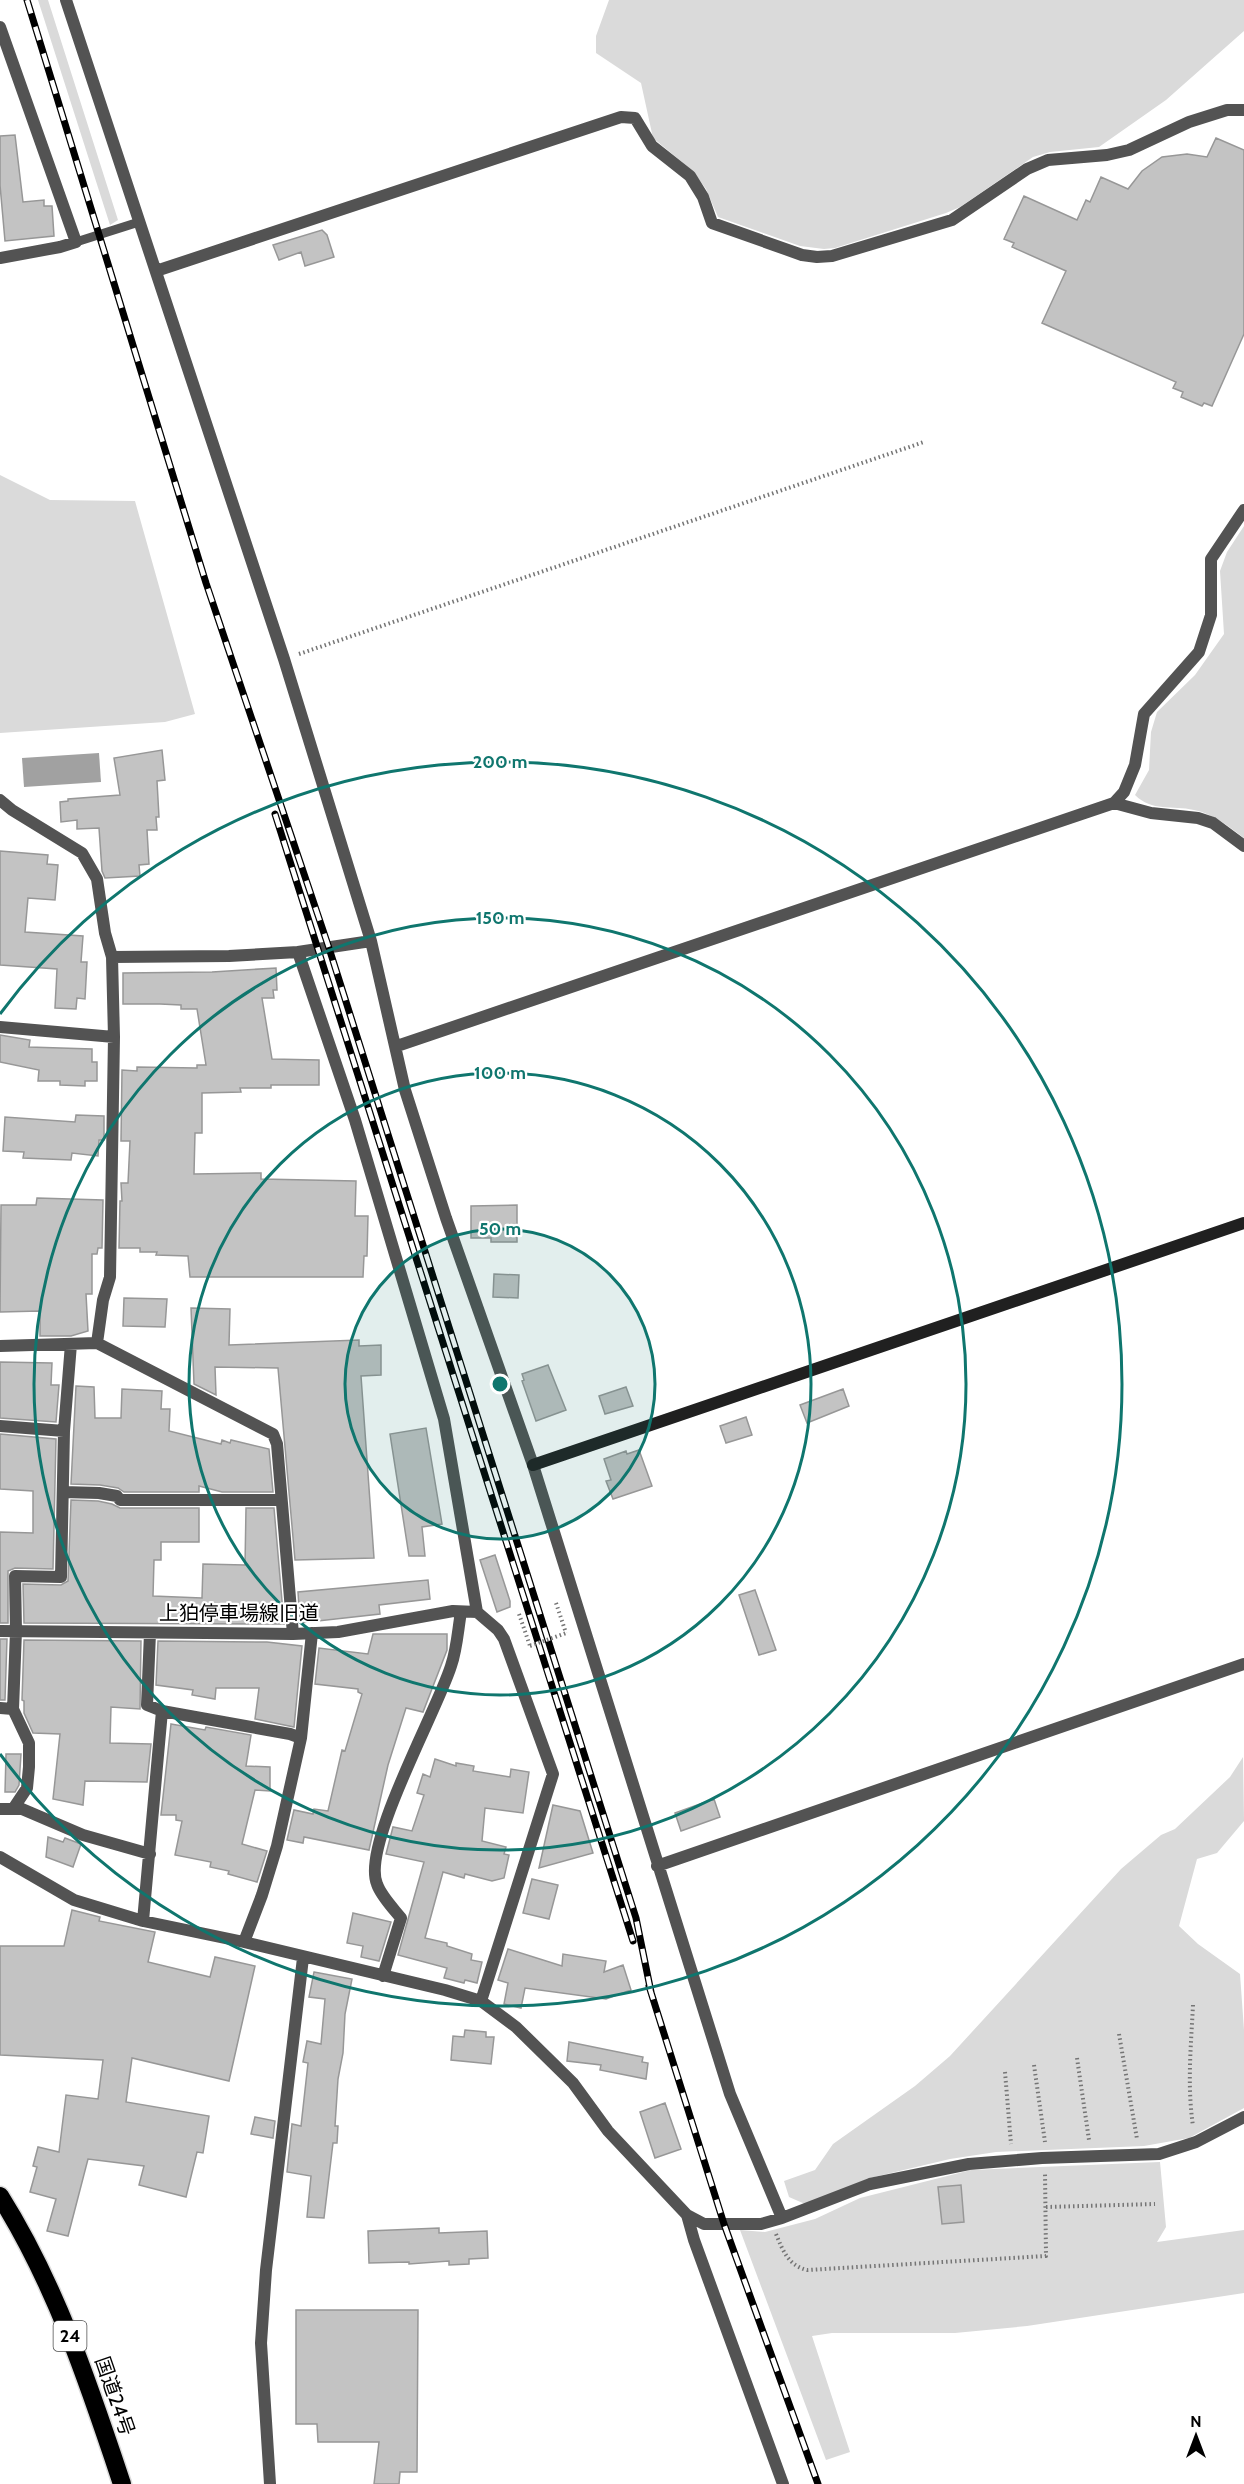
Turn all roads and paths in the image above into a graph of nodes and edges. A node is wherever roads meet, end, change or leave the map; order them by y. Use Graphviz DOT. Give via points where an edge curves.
graph roads {
  1 [pos="66,0"];
  2 [pos="0,27"];
  3 [pos="1244,110"];
  4 [pos="139,222"];
  5 [pos="76,242"];
  6 [pos="0,258"];
  7 [pos="156,271"];
  8 [pos="924,442"];
  9 [pos="1244,510"];
  10 [pos="284,659"];
  11 [pos="0,800"];
  12 [pos="1114,803"];
  13 [pos="1244,846"];
  14 [pos="371,941"];
  15 [pos="297,952"];
  16 [pos="112,957"];
  17 [pos="0,1028"];
  18 [pos="114,1037"];
  19 [pos="397,1046"];
  20 [pos="1244,1223"];
  21 [pos="97,1343"];
  22 [pos="71,1344"];
  23 [pos="0,1346"];
  24 [pos="0,1426"];
  25 [pos="64,1431"];
  26 [pos="533,1465"];
  27 [pos="63,1492"];
  28 [pos="281,1500"];
  29 [pos="556,1603"];
  30 [pos="461,1612"];
  31 [pos="477,1612"];
  32 [pos="519,1614"];
  33 [pos="0,1630"];
  34 [pos="16,1631"];
  35 [pos="150,1633"];
  36 [pos="312,1633"];
  37 [pos="293,1634"];
  38 [pos="1244,1664"];
  39 [pos="0,1708"];
  40 [pos="14,1709"];
  41 [pos="162,1711"];
  42 [pos="301,1738"];
  43 [pos="0,1809"];
  44 [pos="13,1809"];
  45 [pos="150,1854"];
  46 [pos="0,1857"];
  47 [pos="657,1866"];
  48 [pos="143,1921"];
  49 [pos="244,1942"];
  50 [pos="303,1958"];
  51 [pos="383,1976"];
  52 [pos="481,2001"];
  53 [pos="1193,2005"];
  54 [pos="1119,2034"];
  55 [pos="1077,2058"];
  56 [pos="1034,2065"];
  57 [pos="1005,2072"];
  58 [pos="1244,2116"];
  59 [pos="1196,2142"];
  60 [pos="1139,2154"];
  61 [pos="1092,2156"];
  62 [pos="1044,2158"];
  63 [pos="1013,2160"];
  64 [pos="0,2196"];
  65 [pos="1155,2204"];
  66 [pos="1046,2207"];
  67 [pos="687,2215"];
  68 [pos="777,2220"];
  69 [pos="122,2484"];
  70 [pos="270,2484"];
  71 [pos="783,2484"];
  1 -- 4 [label="street"];
  2 -- 5 [label="street"];
  3 -- 7 [label="street" via="1227,110 1189,122 1129,150 1048,160 1027,169 952,220 817,258 712,223 690,176 652,146 635,118 621,117"];
  4 -- 5 [label="lane"];
  4 -- 7 [label="street"];
  5 -- 6 [label="street"];
  7 -- 10 [label="street"];
  8 -- 10 [label="path"];
  9 -- 12 [label="street" via="1210,559 1210,615 1199,652 1144,714 1136,765 1124,792"];
  10 -- 14 [label="street"];
  11 -- 16 [label="street" via="87,860 97,879"];
  12 -- 13 [label="street" via="1150,813 1198,818 1213,823"];
  12 -- 19 [label="street"];
  14 -- 15 [label="street"];
  14 -- 19 [label="street"];
  15 -- 16 [label="street"];
  15 -- 31 [label="street" via="355,1120 444,1419"];
  16 -- 18 [label="street"];
  17 -- 18 [label="street"];
  18 -- 21 [label="street" via="110,1277"];
  19 -- 26 [label="street" via="405,1090 446,1218"];
  20 -- 26 [label="street"];
  21 -- 22 [label="street"];
  21 -- 28 [label="street" via="273,1434"];
  22 -- 23 [label="street"];
  22 -- 25 [label="street"];
  24 -- 25 [label="street"];
  25 -- 27 [label="street"];
  26 -- 47 [label="street"];
  27 -- 28 [label="street" via="99,1493 120,1500"];
  27 -- 34 [label="street" via="61,1577 15,1576"];
  28 -- 37 [label="street"];
  29 -- 32 [label="path, bridge" via="566,1633 530,1646"];
  30 -- 31 [label="street, 上狛停車場線旧道"];
  30 -- 36 [label="street, 上狛停車場線旧道"];
  30 -- 51 [label="street" via="452,1664 391,1805 377,1851 376,1883 400,1918"];
  31 -- 52 [label="street" via="504,1639 553,1774"];
  33 -- 34 [label="street, 上狛停車場線旧道"];
  34 -- 35 [label="street, 上狛停車場線旧道"];
  34 -- 40 [label="street"];
  35 -- 37 [label="street, 上狛停車場線旧道"];
  35 -- 41 [label="street" via="147,1705"];
  36 -- 37 [label="street, 上狛停車場線旧道"];
  36 -- 42 [label="street"];
  38 -- 47 [label="street"];
  39 -- 40 [label="street"];
  40 -- 44 [label="street" via="28,1743 29,1767 27,1788"];
  41 -- 42 [label="street"];
  41 -- 45 [label="street"];
  42 -- 49 [label="street" via="277,1846"];
  43 -- 44 [label="street"];
  44 -- 45 [label="street"];
  45 -- 48 [label="street"];
  46 -- 48 [label="street" via="74,1900"];
  47 -- 68 [label="street" via="730,2094"];
  48 -- 49 [label="street"];
  49 -- 50 [label="street"];
  50 -- 51 [label="street"];
  50 -- 70 [label="street" via="267,2259 261,2343"];
  51 -- 52 [label="street"];
  52 -- 67 [label="street" via="516,2027 573,2083 608,2131"];
  53 -- 59 [label="path" via="1188,2062"];
  54 -- 60 [label="path"];
  55 -- 61 [label="path"];
  56 -- 62 [label="path"];
  57 -- 63 [label="path"];
  58 -- 59 [label="street"];
  59 -- 60 [label="street" via="1159,2154"];
  60 -- 61 [label="street"];
  61 -- 62 [label="street"];
  62 -- 63 [label="street"];
  62 -- 66 [label="path"];
  63 -- 68 [label="street" via="969,2164 870,2184"];
  64 -- 69 [label="highway, 国道24号 / 24" via="68,2329"];
  65 -- 66 [label="path"];
  66 -- 68 [label="path" via="1046,2256 847,2269 799,2268 786,2256"];
  67 -- 68 [label="street" via="704,2224 761,2224"];
  67 -- 71 [label="street"];
}
